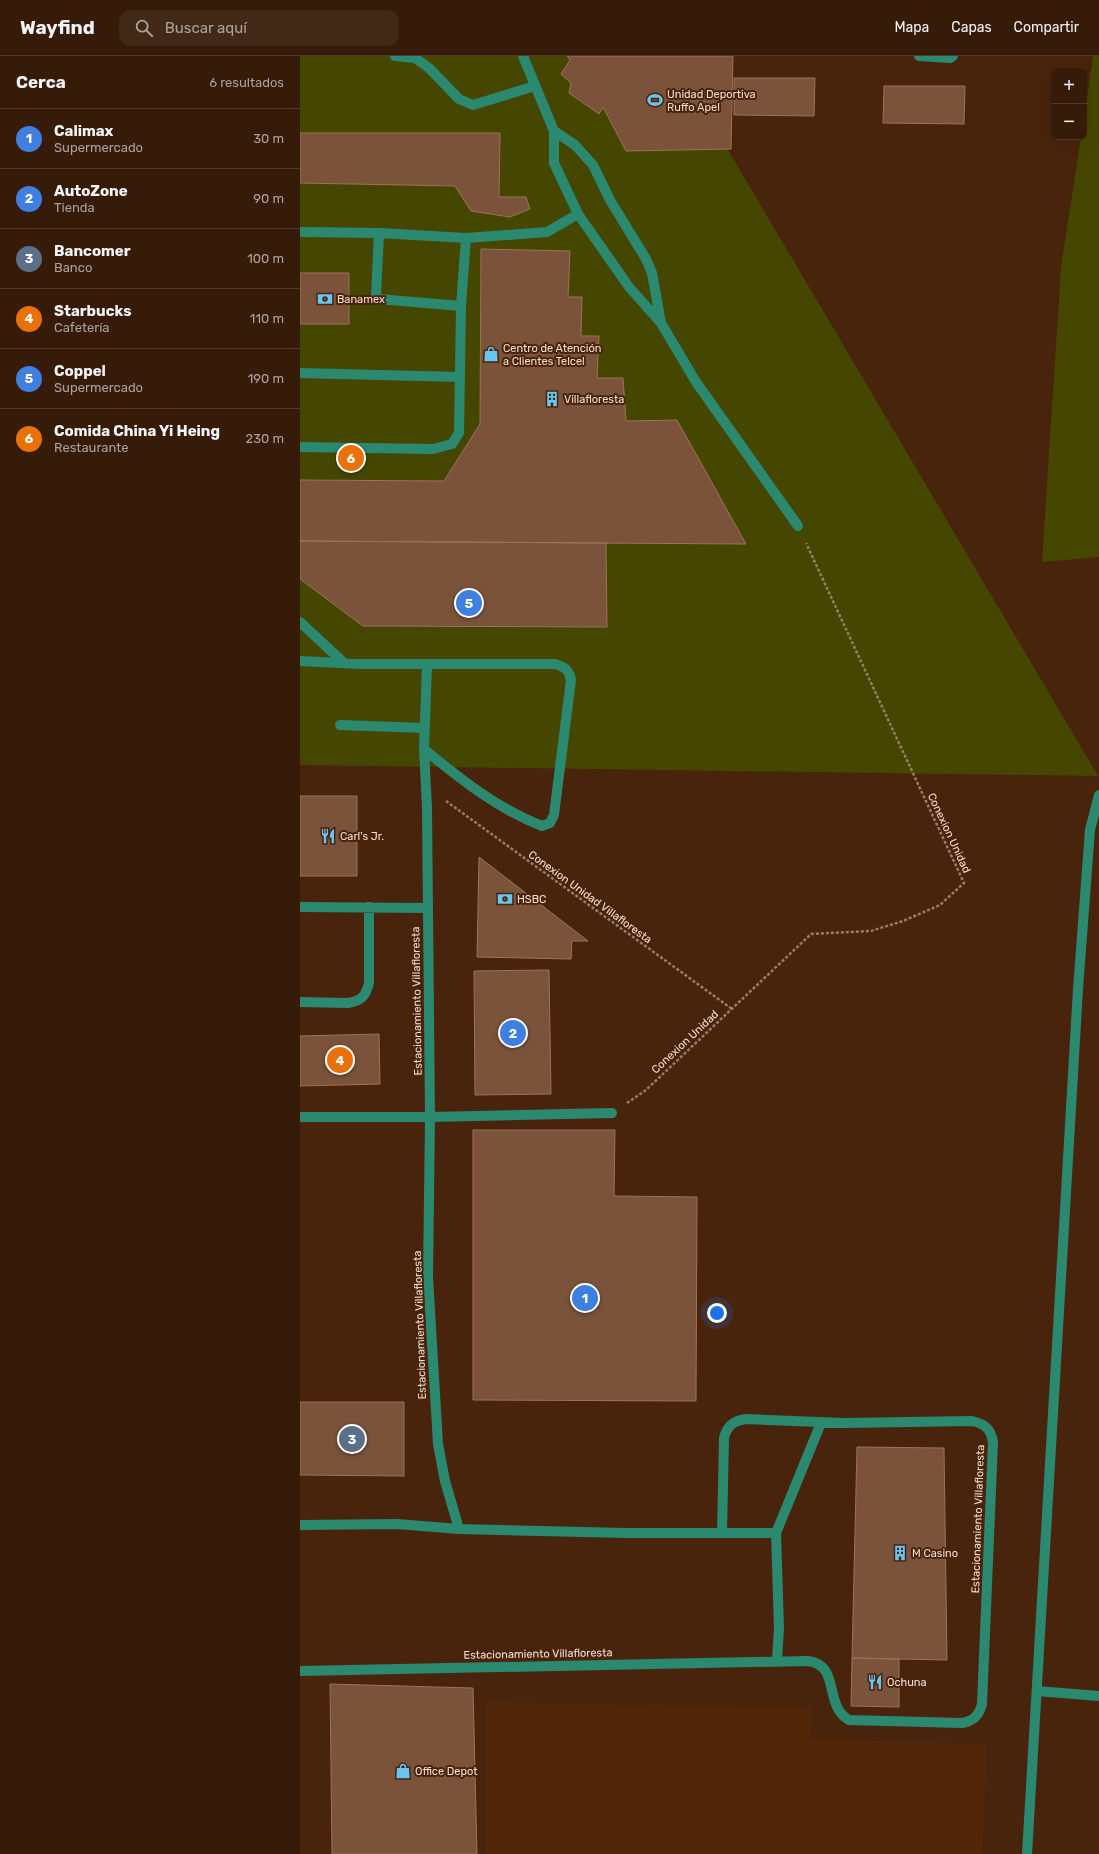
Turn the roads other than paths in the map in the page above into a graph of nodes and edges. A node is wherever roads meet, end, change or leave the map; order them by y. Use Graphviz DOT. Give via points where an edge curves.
graph roads {
  1 [pos="395,56"];
  2 [pos="523,56"];
  3 [pos="919,56"];
  4 [pos="953,56"];
  5 [pos="535,86"];
  6 [pos="554,131"];
  7 [pos="578,214"];
  8 [pos="300,232"];
  9 [pos="379,232"];
  10 [pos="466,238"];
  11 [pos="461,306"];
  12 [pos="661,323"];
  13 [pos="300,373"];
  14 [pos="460,377"];
  15 [pos="300,447"];
  16 [pos="798,526"];
  17 [pos="300,622"];
  18 [pos="300,661"];
  19 [pos="344,663"];
  20 [pos="427,665"];
  21 [pos="340,725"];
  22 [pos="425,728"];
  23 [pos="424,749"];
  24 [pos="1099,795"];
  25 [pos="300,907"];
  26 [pos="369,908"];
  27 [pos="428,908"];
  28 [pos="300,1002"];
  29 [pos="612,1113"];
  30 [pos="300,1117"];
  31 [pos="430,1117"];
  32 [pos="821,1422"];
  33 [pos="300,1525"];
  34 [pos="459,1529"];
  35 [pos="722,1533"];
  36 [pos="776,1533"];
  37 [pos="777,1661"];
  38 [pos="300,1671"];
  39 [pos="1037,1691"];
  40 [pos="1099,1696"];
  41 [pos="1027,1854"];
  1 -- 5 [label="street" via="415,58 429,68 459,98 473,105"];
  2 -- 5 [label="street"];
  3 -- 4 [label="street"];
  5 -- 6 [label="street"];
  6 -- 7 [label="street" via="554,163"];
  6 -- 12 [label="street" via="575,145 592,165 646,259 652,273"];
  7 -- 10 [label="street" via="547,232"];
  7 -- 12 [label="street" via="629,287"];
  8 -- 9 [label="street"];
  9 -- 10 [label="street"];
  9 -- 11 [label="street" via="376,296 378,299"];
  10 -- 11 [label="street"];
  11 -- 14 [label="street"];
  12 -- 16 [label="street" via="696,382"];
  13 -- 14 [label="street"];
  14 -- 15 [label="street" via="459,433 452,444 433,449"];
  17 -- 19 [label="street"];
  18 -- 19 [label="street"];
  19 -- 20 [label="street"];
  20 -- 22 [label="street, Estacionamiento Villafloresta"];
  20 -- 23 [label="street" via="555,664 567,669 571,680 554,815 550,823 542,826 494,802"];
  21 -- 22 [label="street"];
  22 -- 23 [label="street, Estacionamiento Villafloresta"];
  23 -- 27 [label="street, Estacionamiento Villafloresta"];
  24 -- 39 [label="street" via="1090,830 1085,881"];
  25 -- 26 [label="street"];
  26 -- 27 [label="street"];
  26 -- 28 [label="street" via="369,983 363,998 348,1003"];
  27 -- 31 [label="street, Estacionamiento Villafloresta"];
  29 -- 31 [label="street"];
  30 -- 31 [label="street"];
  31 -- 34 [label="street, Estacionamiento Villafloresta" via="428,1277 438,1444 445,1482"];
  32 -- 35 [label="street, Estacionamiento Villafloresta" via="746,1419 731,1424 724,1438"];
  32 -- 36 [label="street"];
  32 -- 37 [label="street, Estacionamiento Villafloresta" via="972,1421 987,1427 991,1434 988,1599 982,1704 976,1718 962,1723 849,1720 838,1712 828,1676 821,1665 808,1661"];
  33 -- 34 [label="street" via="397,1524"];
  34 -- 35 [label="street"];
  35 -- 36 [label="street"];
  36 -- 37 [label="street" via="779,1621"];
  37 -- 38 [label="street, Estacionamiento Villafloresta"];
  39 -- 40 [label="street"];
  39 -- 41 [label="street"];
}
